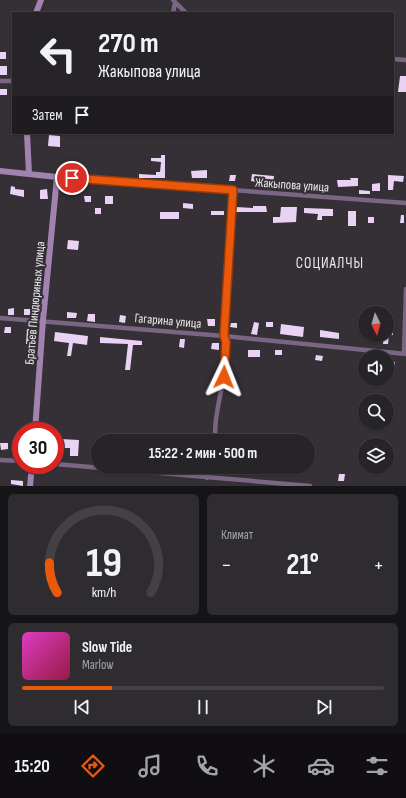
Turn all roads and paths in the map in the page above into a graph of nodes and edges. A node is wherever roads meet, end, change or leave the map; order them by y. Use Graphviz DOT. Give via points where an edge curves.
graph roads {
  1 [pos="41,0"];
  2 [pos="174,1"];
  3 [pos="36,12"];
  4 [pos="173,12"];
  5 [pos="185,12"];
  6 [pos="394,59"];
  7 [pos="406,60"];
  8 [pos="0,81"];
  9 [pos="12,81"];
  10 [pos="27,134"];
  11 [pos="0,171"];
  12 [pos="29,174"];
  13 [pos="57,177"];
  14 [pos="233,190"];
  15 [pos="406,202"];
  16 [pos="406,289"];
  17 [pos="0,318"];
  18 [pos="43,320"];
  19 [pos="224,336"];
  20 [pos="405,353"];
  21 [pos="36,422"];
  22 [pos="216,434"];
  23 [pos="0,460"];
  24 [pos="12,461"];
  25 [pos="64,465"];
  26 [pos="31,474"];
  27 [pos="209,474"];
  28 [pos="207,478"];
  29 [pos="30,486"];
  30 [pos="310,486"];
  1 -- 3 [label="street"];
  2 -- 4 [label="street"];
  2 -- 5 [label="street"];
  6 -- 7 [label="street"];
  8 -- 9 [label="street"];
  10 -- 12 [label="street"];
  11 -- 12 [label="street"];
  12 -- 13 [label="street"];
  13 -- 14 [label="street, Жакыпова улица"];
  13 -- 18 [label="street, Братьев Пиндюриных улица"];
  14 -- 15 [label="street, Жакыпова улица"];
  14 -- 19 [label="street"];
  16 -- 20 [label="street"];
  17 -- 18 [label="street, Гагарина улица"];
  18 -- 19 [label="street, Гагарина улица"];
  18 -- 21 [label="street, Братьев Пиндюриных улица"];
  19 -- 20 [label="street, Гагарина улица"];
  19 -- 22 [label="street" via="224,377"];
  23 -- 24 [label="street"];
  25 -- 28 [label="street"];
  26 -- 29 [label="street"];
  27 -- 28 [label="street"];
  28 -- 30 [label="street"];
}
